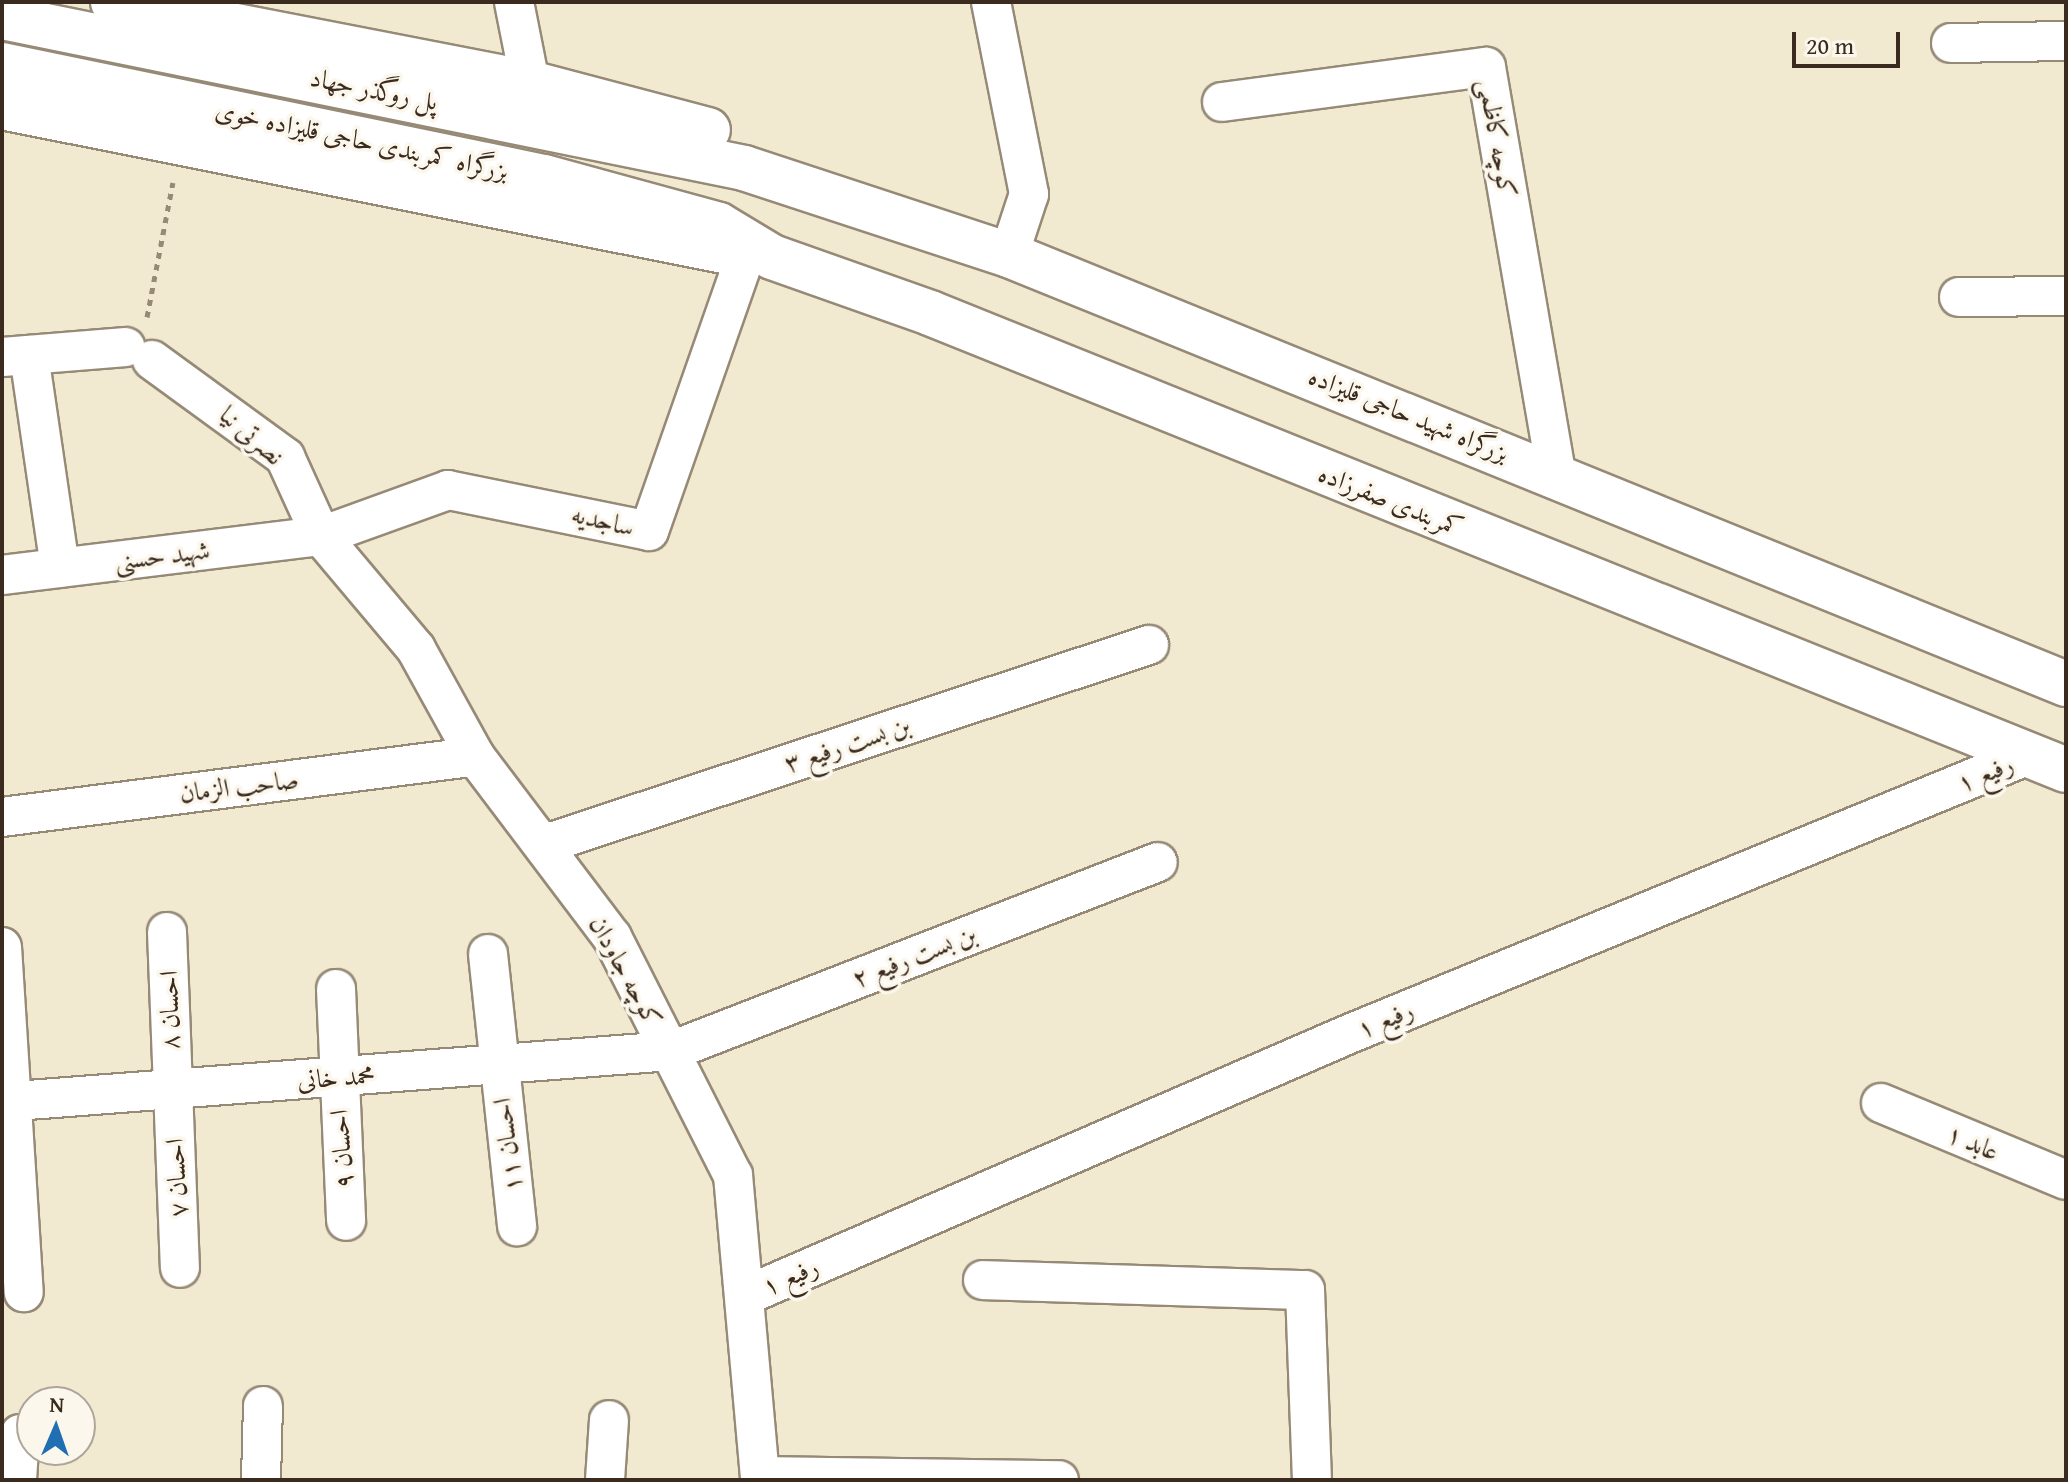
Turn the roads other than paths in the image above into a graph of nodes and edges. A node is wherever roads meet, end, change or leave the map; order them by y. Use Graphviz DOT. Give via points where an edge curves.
graph roads {
  1 [pos="113,2"];
  2 [pos="514,2"];
  3 [pos="991,2"];
  4 [pos="2,17"];
  5 [pos="2066,41"];
  6 [pos="1951,43"];
  7 [pos="2,65"];
  8 [pos="530,83"];
  9 [pos="1222,102"];
  10 [pos="2,107"];
  11 [pos="744,168"];
  12 [pos="811,190"];
  13 [pos="745,246"];
  14 [pos="1009,255"];
  15 [pos="2066,296"];
  16 [pos="1959,297"];
  17 [pos="15,356"];
  18 [pos="1556,472"];
  19 [pos="321,536"];
  20 [pos="60,568"];
  21 [pos="2,575"];
  22 [pos="1149,645"];
  23 [pos="2066,684"];
  24 [pos="475,756"];
  25 [pos="2047,762"];
  26 [pos="2,817"];
  27 [pos="545,844"];
  28 [pos="1158,862"];
  29 [pos="167,932"];
  30 [pos="2,947"];
  31 [pos="488,954"];
  32 [pos="336,989"];
  33 [pos="671,1051"];
  34 [pos="497,1064"];
  35 [pos="336,1077"];
  36 [pos="171,1089"];
  37 [pos="5,1102"];
  38 [pos="1881,1103"];
  39 [pos="2066,1180"];
  40 [pos="346,1221"];
  41 [pos="517,1226"];
  42 [pos="180,1268"];
  43 [pos="983,1280"];
  44 [pos="24,1292"];
  45 [pos="747,1295"];
  46 [pos="263,1406"];
  47 [pos="609,1420"];
  48 [pos="760,1478"];
  49 [pos="261,1480"];
  50 [pos="605,1480"];
  51 [pos="1059,1480"];
  52 [pos="1312,1480"];
  1 -- 8 [label="highway"];
  2 -- 8 [label="street"];
  3 -- 14 [label="street" via="1029,194"];
  4 -- 11 [label="highway, پل روگذر جهاد"];
  5 -- 6 [label="street"];
  7 -- 13 [label="highway, بزرگراه کمربندی حاجی قلیزاده خوی" via="544,177"];
  8 -- 12 [label="highway" via="757,143"];
  9 -- 18 [label="street, کوچه کاظمی" via="1486,67"];
  10 -- 13 [label="highway"];
  11 -- 12 [label="highway, بزرگراه شهید حاجی قلیزاده"];
  12 -- 14 [label="highway, بزرگراه شهید حاجی قلیزاده"];
  13 -- 19 [label="street, ساجدیه" via="649,531 448,490"];
  13 -- 25 [label="highway, کمربندی صفرزاده" via="930,313"];
  14 -- 18 [label="highway, بزرگراه شهید حاجی قلیزاده"];
  15 -- 16 [label="street"];
  17 -- 19 [label="street, نصرتی نیا" via="141,343 285,457"];
  17 -- 20 [label="street"];
  18 -- 23 [label="highway, بزرگراه شهید حاجی قلیزاده"];
  19 -- 20 [label="street, شهید حسنی"];
  19 -- 24 [label="street, کوچه جاودان" via="416,649"];
  20 -- 21 [label="street, شهید حسنی"];
  22 -- 27 [label="street, بن بست رفیع ۳"];
  24 -- 26 [label="street, صاحب الزمان"];
  24 -- 27 [label="street, کوچه جاودان"];
  25 -- 45 [label="street, رفیع ۱" via="1349,1034"];
  27 -- 33 [label="street, کوچه جاودان" via="612,937"];
  28 -- 33 [label="street, بن بست رفیع ۲"];
  29 -- 36 [label="street, احسان ۸"];
  30 -- 37 [label="street"];
  31 -- 34 [label="street, احسان ۱۱"];
  32 -- 35 [label="street, احسان ۹"];
  33 -- 34 [label="street, محمد خانی"];
  33 -- 45 [label="street, کوچه جاودان" via="733,1175"];
  34 -- 35 [label="street, محمد خانی"];
  34 -- 41 [label="street, احسان ۱۱"];
  35 -- 36 [label="street, محمد خانی"];
  35 -- 40 [label="street, احسان ۹"];
  36 -- 37 [label="street, محمد خانی"];
  36 -- 42 [label="street, احسان ۷"];
  37 -- 44 [label="street"];
  38 -- 39 [label="street, عابد ۱"];
  43 -- 52 [label="street" via="1305,1290"];
  45 -- 48 [label="street, کوچه جاودان"];
  46 -- 49 [label="street"];
  47 -- 50 [label="street"];
  48 -- 51 [label="street"];
}
